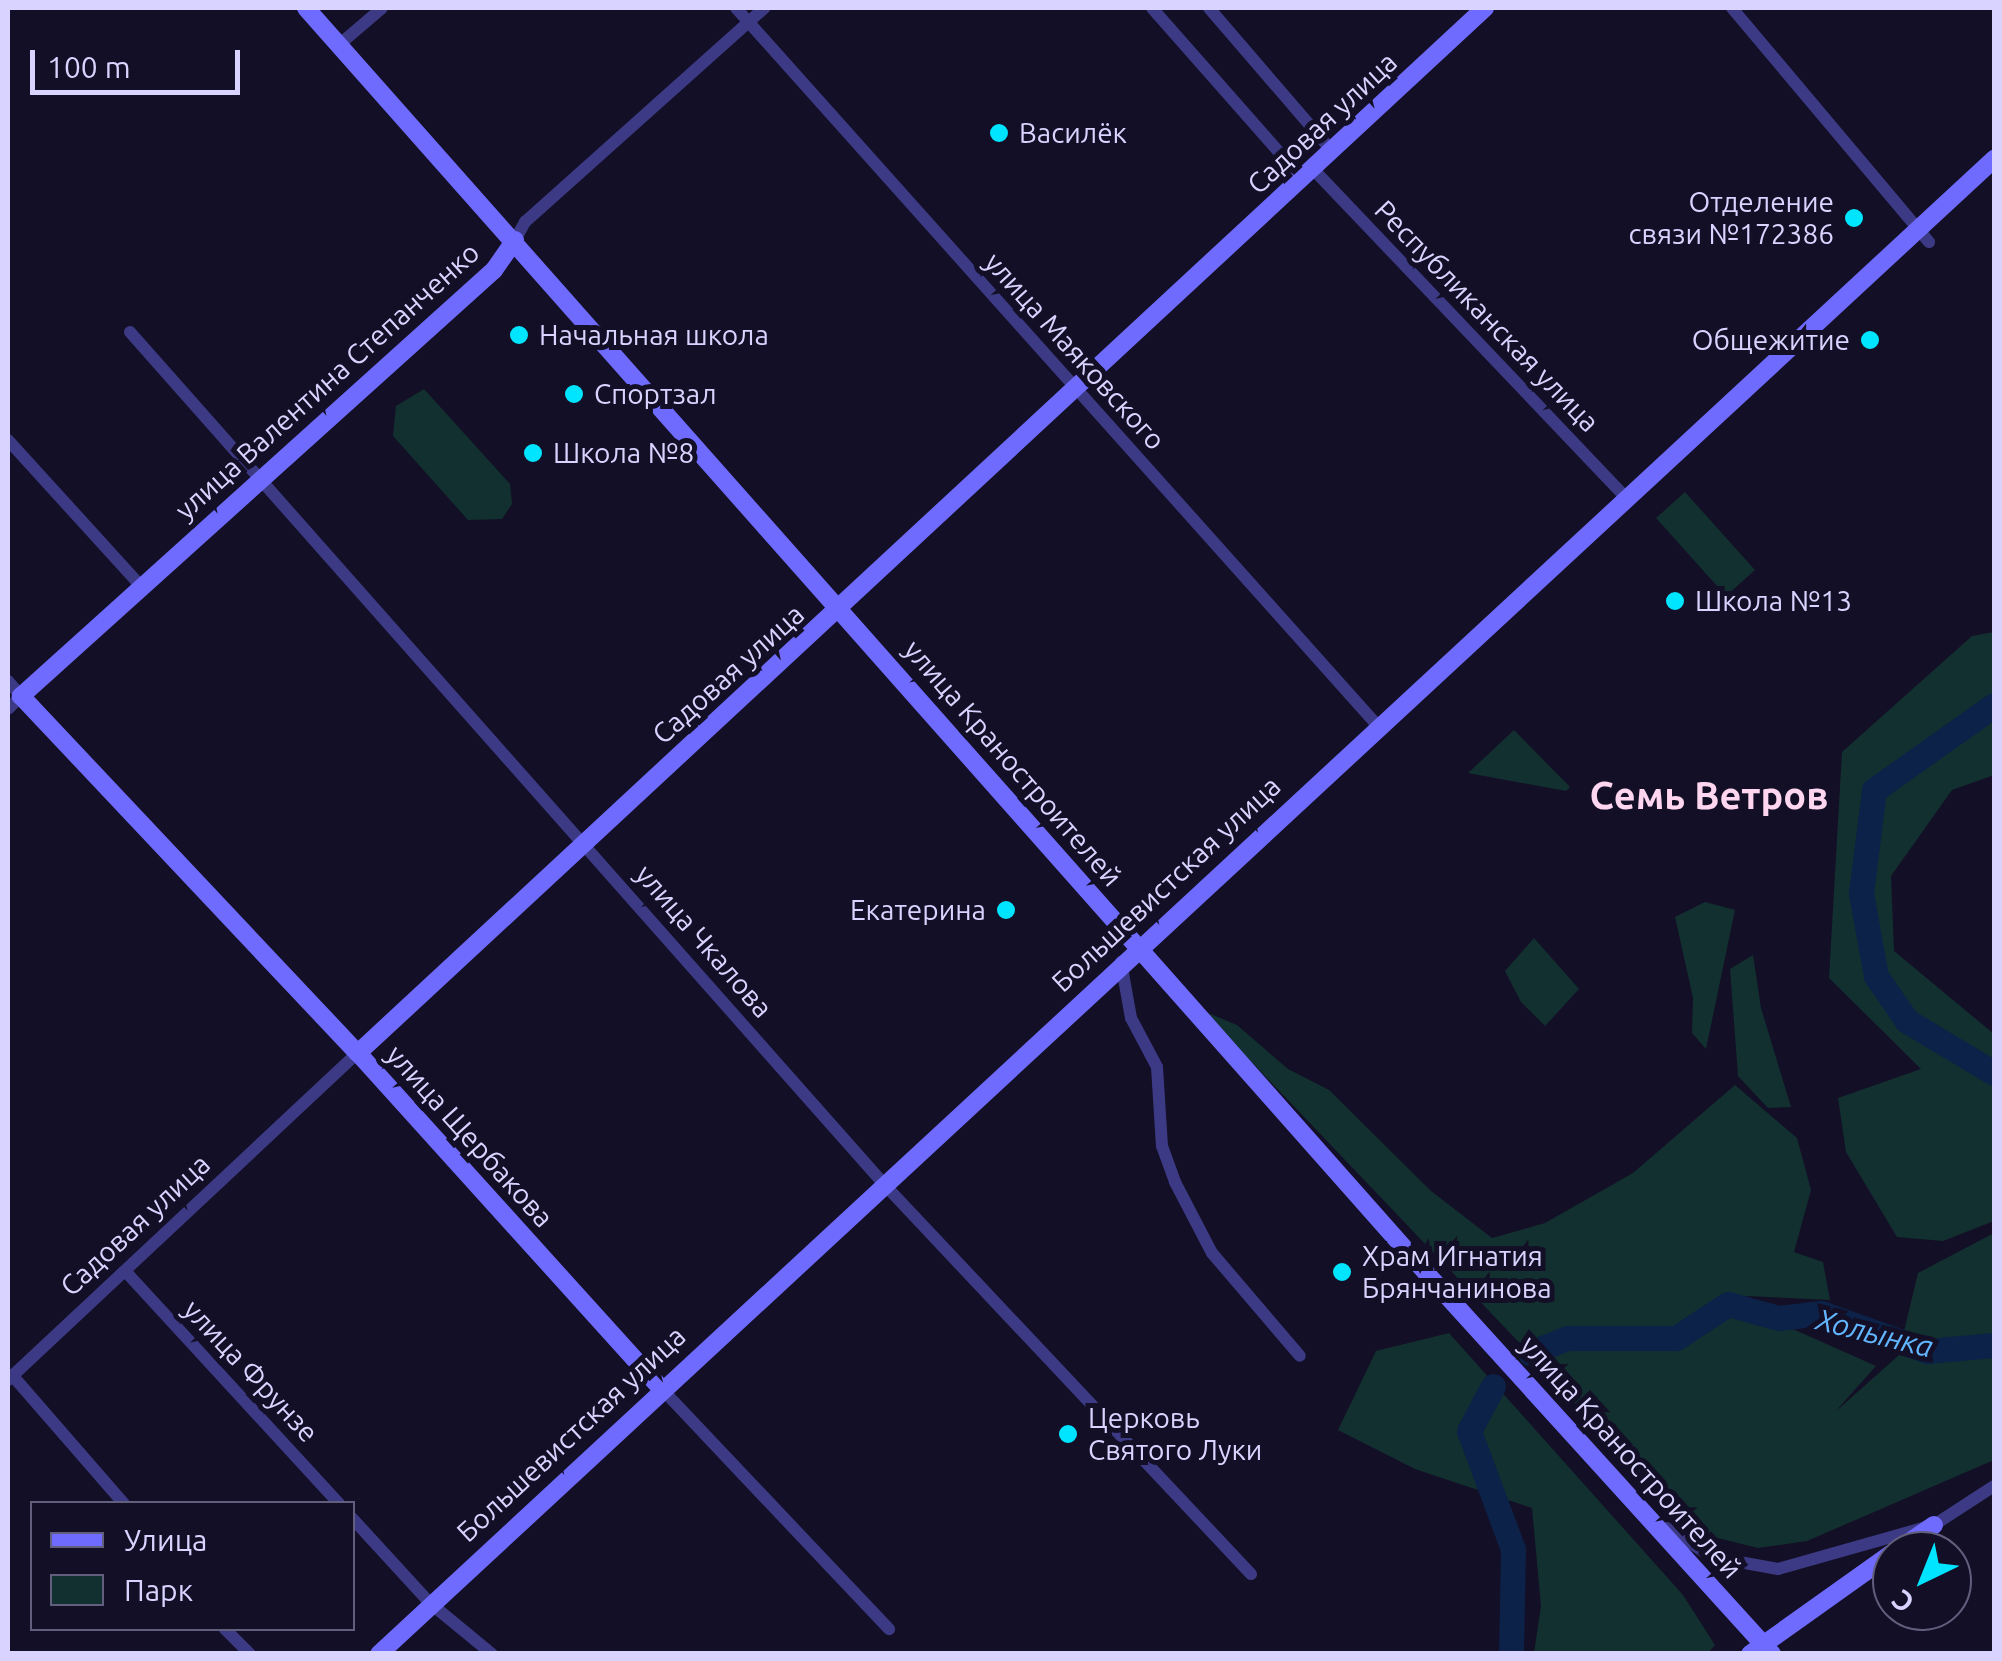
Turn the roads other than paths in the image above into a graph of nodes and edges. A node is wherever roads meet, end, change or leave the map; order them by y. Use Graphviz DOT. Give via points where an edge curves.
graph roads {
  1 [pos="306,8"];
  2 [pos="382,8"];
  3 [pos="736,8"];
  4 [pos="764,8"];
  5 [pos="1152,8"];
  6 [pos="1209,8"];
  7 [pos="1485,8"];
  8 [pos="1732,8"];
  9 [pos="748,22"];
  10 [pos="340,44"];
  11 [pos="1332,151"];
  12 [pos="1994,159"];
  13 [pos="1308,174"];
  14 [pos="1924,236"];
  15 [pos="515,240"];
  16 [pos="130,332"];
  17 [pos="1078,391"];
  18 [pos="8,440"];
  19 [pos="260,476"];
  20 [pos="1624,497"];
  21 [pos="140,585"];
  22 [pos="841,609"];
  23 [pos="8,681"];
  24 [pos="14,703"];
  25 [pos="1378,726"];
  26 [pos="586,840"];
  27 [pos="1138,947"];
  28 [pos="1121,962"];
  29 [pos="358,1052"];
  30 [pos="883,1183"];
  31 [pos="126,1272"];
  32 [pos="1300,1356"];
  33 [pos="10,1378"];
  34 [pos="661,1388"];
  35 [pos="1994,1486"];
  36 [pos="121,1501"];
  37 [pos="336,1501"];
  38 [pos="1634,1502"];
  39 [pos="355,1521"];
  40 [pos="1934,1525"];
  41 [pos="1925,1531"];
  42 [pos="1872,1568"];
  43 [pos="1251,1574"];
  44 [pos="430,1603"];
  45 [pos="889,1629"];
  46 [pos="227,1631"];
  47 [pos="1761,1650"];
  48 [pos="250,1654"];
  49 [pos="379,1654"];
  50 [pos="492,1654"];
  1 -- 10 [label="street, улица Краностроителей"];
  2 -- 10 [label="street"];
  3 -- 9 [label="street, улица Маяковского"];
  4 -- 9 [label="street, улица Валентина Степанченко"];
  5 -- 13 [label="street, Республиканская улица"];
  6 -- 11 [label="street"];
  7 -- 11 [label="street, Садовая улица"];
  8 -- 14 [label="street"];
  9 -- 15 [label="street, улица Валентина Степанченко" via="525,222"];
  9 -- 17 [label="street, улица Маяковского"];
  10 -- 15 [label="street, улица Краностроителей"];
  11 -- 13 [label="street, Садовая улица"];
  12 -- 14 [label="street, Большевистская улица"];
  13 -- 17 [label="street, Садовая улица"];
  13 -- 20 [label="street, Республиканская улица"];
  14 -- 20 [label="street, Большевистская улица"];
  15 -- 19 [label="street, улица Валентина Степанченко" via="494,270"];
  15 -- 22 [label="street, улица Краностроителей"];
  16 -- 19 [label="street, улица Чкалова"];
  17 -- 22 [label="street, Садовая улица"];
  17 -- 25 [label="street, улица Маяковского"];
  18 -- 21 [label="street"];
  19 -- 21 [label="street, улица Валентина Степанченко"];
  19 -- 26 [label="street, улица Чкалова"];
  20 -- 25 [label="street, Большевистская улица"];
  21 -- 24 [label="street, улица Валентина Степанченко"];
  22 -- 26 [label="street, Садовая улица"];
  22 -- 27 [label="street, улица Краностроителей"];
  23 -- 24 [label="street, улица Щербакова"];
  24 -- 29 [label="street, улица Щербакова"];
  25 -- 27 [label="street, Большевистская улица"];
  26 -- 29 [label="street, Садовая улица"];
  26 -- 30 [label="street, улица Чкалова"];
  27 -- 28 [label="street, Большевистская улица"];
  27 -- 38 [label="street, улица Краностроителей"];
  28 -- 30 [label="street, Большевистская улица"];
  28 -- 32 [label="street" via="1131,1018 1157,1067 1162,1146 1174,1182 1212,1253"];
  29 -- 31 [label="street, Садовая улица"];
  29 -- 34 [label="street, улица Щербакова"];
  30 -- 34 [label="street, Большевистская улица"];
  30 -- 43 [label="street, улица Чкалова"];
  31 -- 33 [label="street, Садовая улица"];
  31 -- 37 [label="street, улица Фрунзе"];
  33 -- 36 [label="street"];
  34 -- 44 [label="street, Большевистская улица"];
  34 -- 45 [label="street, улица Щербакова"];
  35 -- 40 [label="street"];
  38 -- 40 [label="street" via="1712,1556 1778,1569"];
  38 -- 47 [label="street, улица Краностроителей"];
  39 -- 44 [label="street"];
  40 -- 41 [label="street"];
  42 -- 47 [label="street"];
  44 -- 49 [label="street, Большевистская улица"];
  44 -- 50 [label="street"];
  46 -- 48 [label="street"];
}
